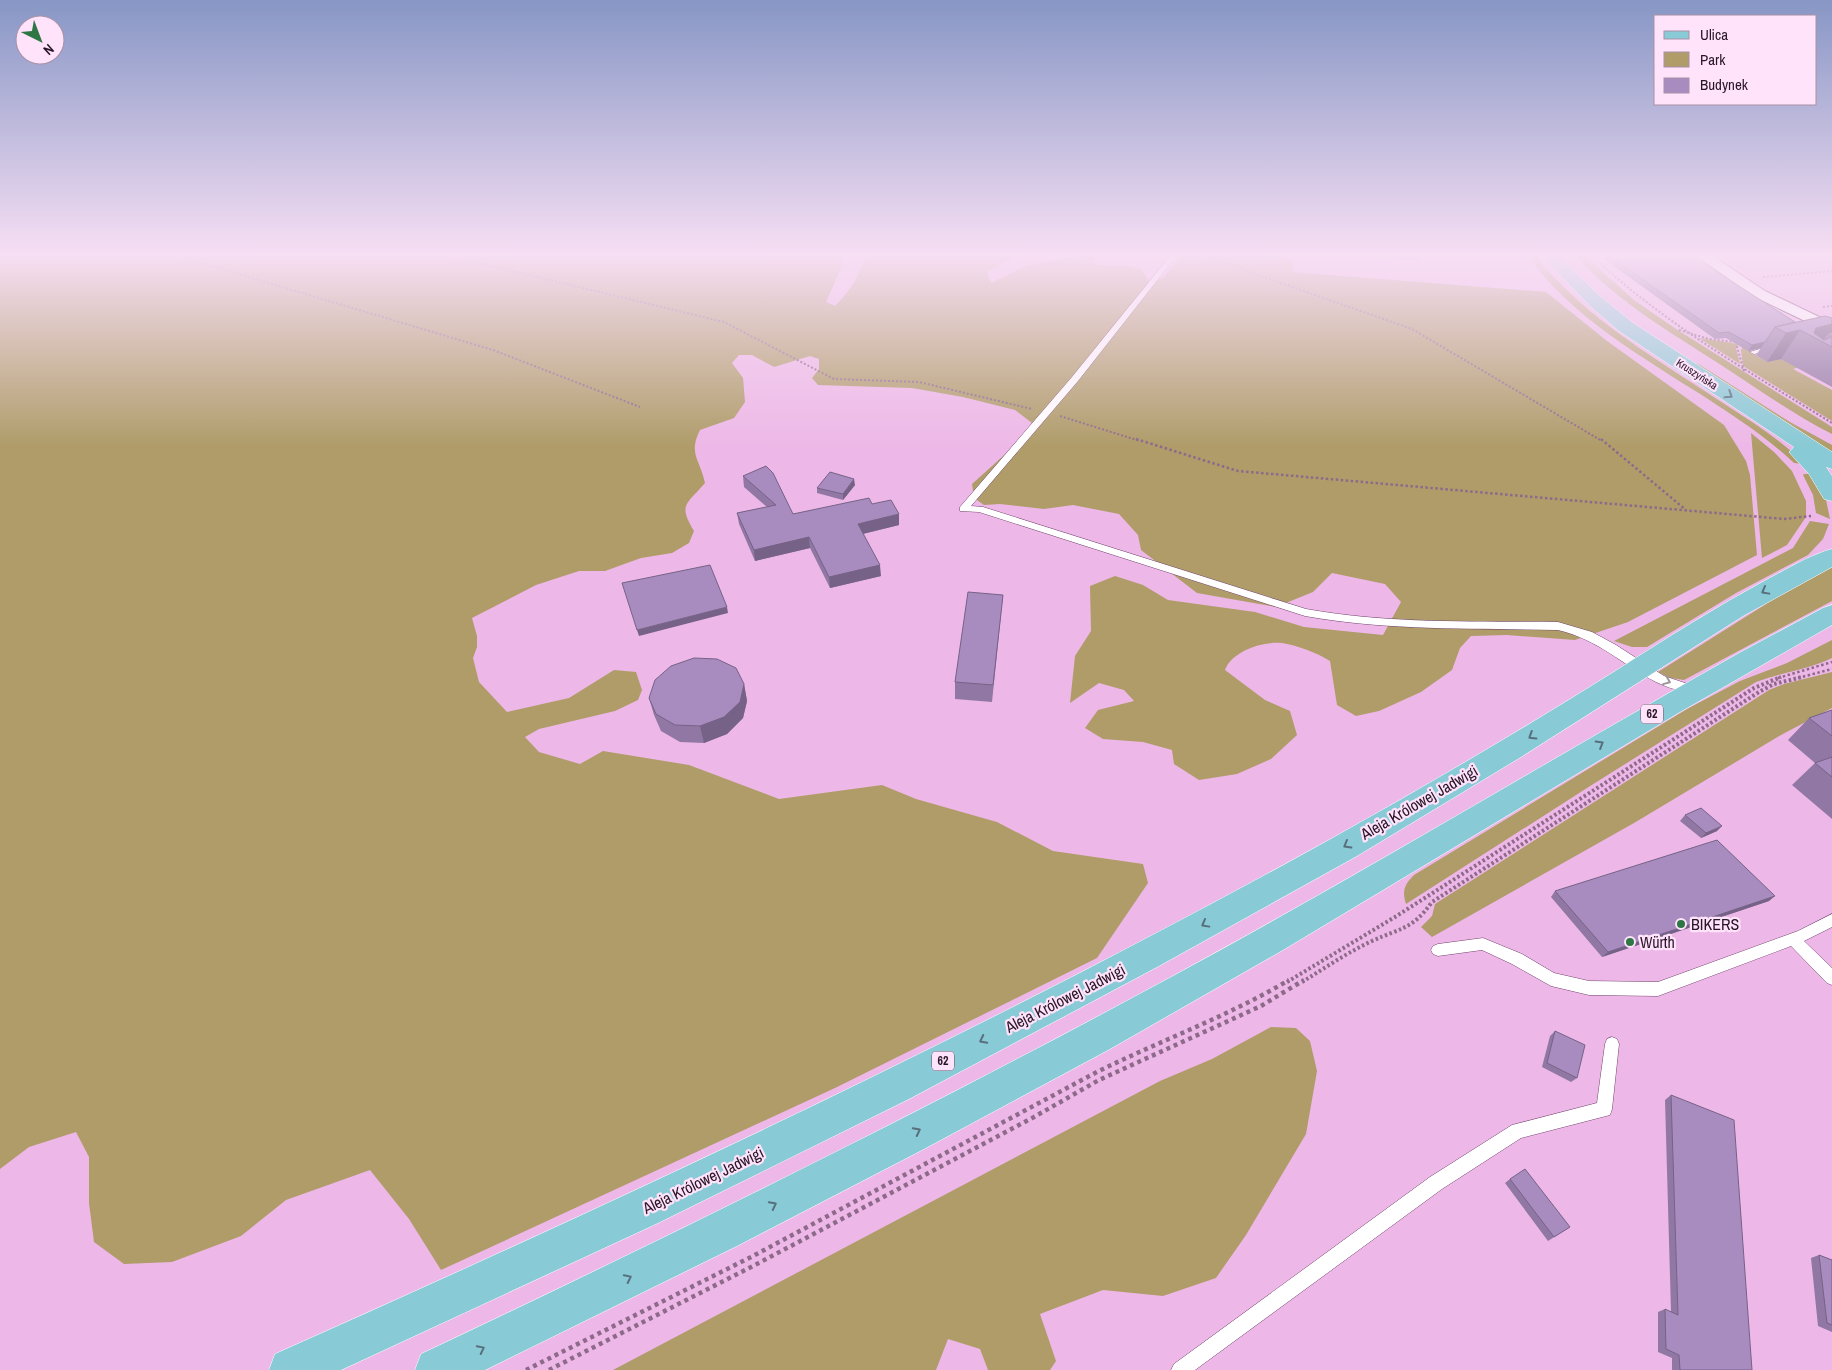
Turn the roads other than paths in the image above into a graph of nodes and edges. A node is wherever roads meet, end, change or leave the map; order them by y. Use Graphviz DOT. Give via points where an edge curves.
graph roads {
  1 [pos="1122,319"];
  2 [pos="1616,319"];
  3 [pos="1641,319"];
  4 [pos="1810,319"];
  5 [pos="1832,329"];
  6 [pos="1780,346"];
  7 [pos="1754,352"];
  8 [pos="1768,421"];
  9 [pos="1832,440"];
  10 [pos="1832,462"];
  11 [pos="1832,494"];
  12 [pos="1832,541"];
  13 [pos="1832,557"];
  14 [pos="1808,567"];
  15 [pos="1832,614"];
  16 [pos="1642,667"];
  17 [pos="1694,690"];
  18 [pos="1832,920"];
  19 [pos="1793,939"];
  20 [pos="1438,950"];
  21 [pos="1832,978"];
  22 [pos="1612,1044"];
  23 [pos="291,1370"];
  24 [pos="437,1370"];
  25 [pos="1180,1370"];
  1 -- 16 [label="lane" via="963,510 980,510 1304,612 1370,622 1558,626 1595,636"];
  2 -- 8 [label="main road, Kruszyńska, one-way"];
  3 -- 9 [label="main road, Kruszyńska"];
  4 -- 5 [label="street"];
  6 -- 7 [label="lane"];
  8 -- 10 [label="main road, Kruszyńska"];
  8 -- 11 [label="main road" via="1813,465"];
  12 -- 14 [label="main road, 62"];
  13 -- 14 [label="main road"];
  14 -- 16 [label="main road, Aleja Królowej Jadwigi / 62, one-way"];
  15 -- 17 [label="main road, 62"];
  16 -- 17 [label="lane, one-way" via="1662,680"];
  16 -- 23 [label="main road, Aleja Królowej Jadwigi / 62, one-way" via="1494,759 1159,949 961,1052 641,1210"];
  24 -- 17 [label="main road, 62, one-way" via="671,1258 985,1097 1348,896"];
  18 -- 19 [label="lane"];
  19 -- 20 [label="lane" via="1658,989 1589,988 1551,979 1483,944"];
  19 -- 21 [label="lane"];
  22 -- 25 [label="lane" via="1604,1109 1518,1131 1436,1183"];
}
